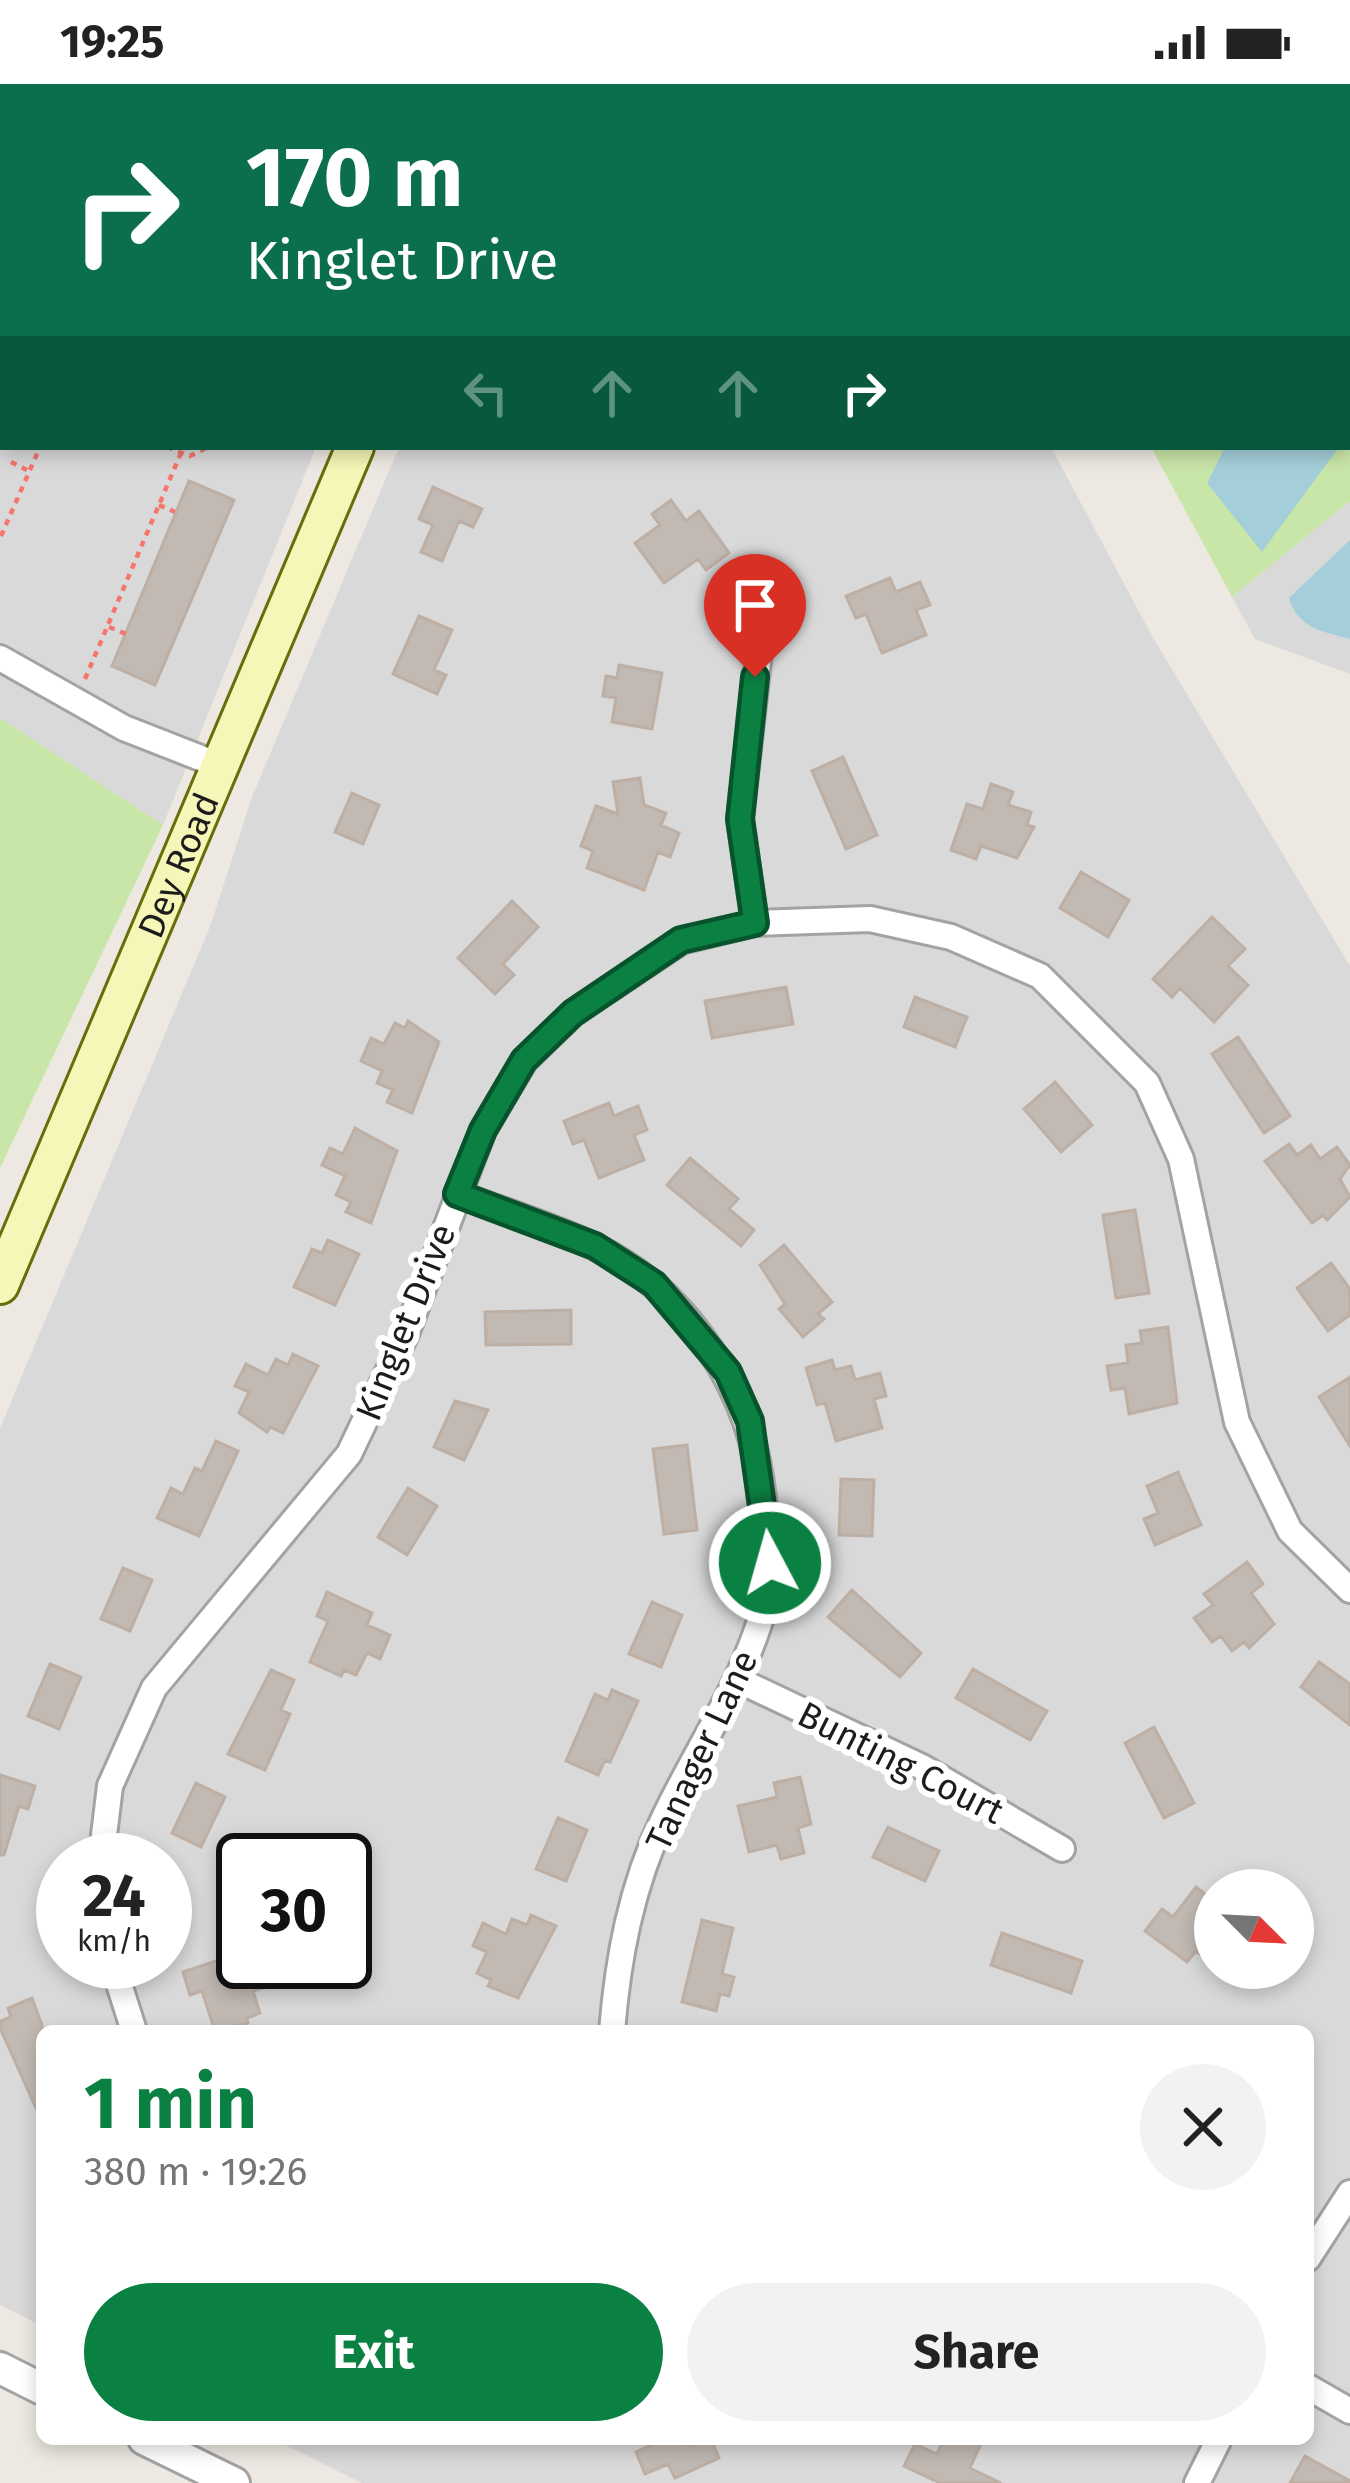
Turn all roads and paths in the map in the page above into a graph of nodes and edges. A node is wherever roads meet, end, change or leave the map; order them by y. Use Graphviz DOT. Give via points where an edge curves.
graph roads {
  1 [pos="39,450"];
  2 [pos="174,450"];
  3 [pos="205,450"];
  4 [pos="354,450"];
  5 [pos="181,453"];
  6 [pos="10,462"];
  7 [pos="29,470"];
  8 [pos="159,505"];
  9 [pos="175,512"];
  10 [pos="0,537"];
  11 [pos="107,626"];
  12 [pos="126,634"];
  13 [pos="101,640"];
  14 [pos="760,644"];
  15 [pos="115,646"];
  16 [pos="0,658"];
  17 [pos="76,701"];
  18 [pos="221,766"];
  19 [pos="755,923"];
  20 [pos="457,1194"];
  21 [pos="0,1286"];
  22 [pos="1350,1590"];
  23 [pos="737,1680"];
  24 [pos="104,1833"];
  25 [pos="1062,1849"];
  26 [pos="121,1989"];
  27 [pos="132,2025"];
  28 [pos="612,2025"];
  29 [pos="1350,2193"];
  30 [pos="1314,2249"];
  31 [pos="0,2368"];
  32 [pos="36,2386"];
  33 [pos="1314,2390"];
  34 [pos="1350,2410"];
  35 [pos="156,2445"];
  36 [pos="1216,2445"];
  37 [pos="233,2483"];
  38 [pos="1197,2483"];
  1 -- 7 [label="path"];
  2 -- 5 [label="path"];
  3 -- 5 [label="path"];
  4 -- 18 [label="main road, Dey Road"];
  5 -- 8 [label="path"];
  6 -- 7 [label="path"];
  7 -- 10 [label="path"];
  8 -- 9 [label="path"];
  8 -- 11 [label="path"];
  11 -- 12 [label="path"];
  11 -- 13 [label="path"];
  13 -- 15 [label="path"];
  13 -- 17 [label="path"];
  14 -- 19 [label="street" via="740,819"];
  16 -- 17 [label="street"];
  17 -- 18 [label="street"];
  18 -- 21 [label="main road, Dey Road"];
  19 -- 20 [label="street, Kinglet Drive" via="681,940 573,1013 524,1060"];
  19 -- 22 [label="street, Kinglet Drive" via="870,919 951,937 1040,976 1147,1083 1181,1160 1238,1422 1289,1531"];
  20 -- 23 [label="street, Tanager Lane" via="595,1246 654,1284 728,1372 750,1421 770,1563 761,1620"];
  20 -- 24 [label="street, Kinglet Drive" via="406,1334 349,1454 154,1688 110,1786"];
  23 -- 25 [label="street, Bunting Court" via="922,1767"];
  23 -- 28 [label="street, Tanager Lane" via="661,1823 619,1946"];
  26 -- 27 [label="street"];
  29 -- 30 [label="street"];
  31 -- 32 [label="street"];
  33 -- 34 [label="street"];
  35 -- 37 [label="street"];
  36 -- 38 [label="street"];
}
